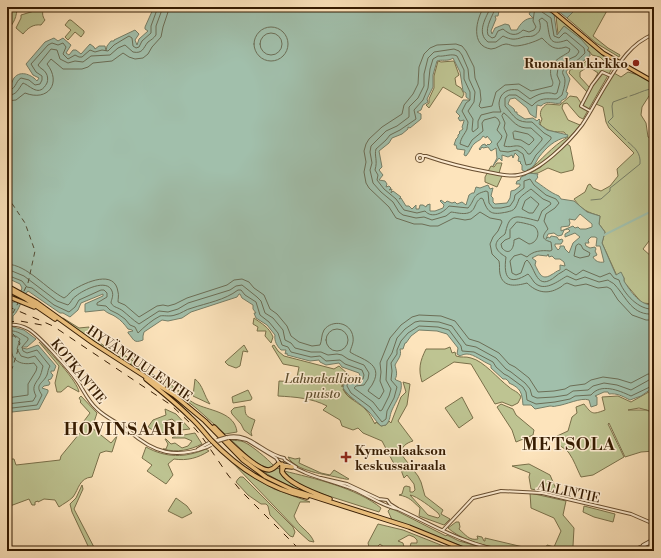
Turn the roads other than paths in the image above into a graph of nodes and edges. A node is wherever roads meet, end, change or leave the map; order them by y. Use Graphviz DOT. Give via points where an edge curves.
graph roads {
  1 [pos="548,7"];
  2 [pos="654,34"];
  3 [pos="619,63"];
  4 [pos="611,76"];
  5 [pos="654,82"];
  6 [pos="590,111"];
  7 [pos="423,156"];
  8 [pos="7,286"];
  9 [pos="7,296"];
  10 [pos="26,299"];
  11 [pos="7,325"];
  12 [pos="146,379"];
  13 [pos="188,406"];
  14 [pos="214,442"];
  15 [pos="281,461"];
  16 [pos="292,467"];
  17 [pos="300,470"];
  18 [pos="282,472"];
  19 [pos="321,478"];
  20 [pos="307,497"];
  21 [pos="384,500"];
  22 [pos="389,503"];
  23 [pos="382,504"];
  24 [pos="387,506"];
  25 [pos="357,509"];
  26 [pos="398,509"];
  27 [pos="654,524"];
  28 [pos="443,530"];
  29 [pos="432,536"];
  30 [pos="654,540"];
  31 [pos="468,551"];
  32 [pos="506,551"];
  33 [pos="632,551"];
  1 -- 3 [label="main road" via="595,47"];
  2 -- 3 [label="street" via="637,43"];
  3 -- 4 [label="street"];
  3 -- 5 [label="main road"];
  4 -- 6 [label="street"];
  4 -- 6 [label="street" via="602,72 592,85 581,106"];
  6 -- 7 [label="street" via="568,141 541,165 527,173 508,176"];
  8 -- 10 [label="highway, HYVÄNTUULENTIE"];
  9 -- 10 [label="highway"];
  10 -- 12 [label="highway, HYVÄNTUULENTIE"];
  10 -- 13 [label="highway, HYVÄNTUULENTIE"];
  11 -- 14 [label="street, KOTKANTIE, bridge" via="25,328 38,336 97,409 149,446 162,452 177,454 197,450"];
  12 -- 14 [label="highway" via="179,406"];
  12 -- 20 [label="highway, HYVÄNTUULENTIE" via="191,411 255,472"];
  13 -- 15 [label="highway" via="245,456 266,470 272,469"];
  13 -- 25 [label="highway, HYVÄNTUULENTIE" via="239,456 266,477 298,492"];
  14 -- 15 [label="street, KOTKANTIE, bridge" via="227,438 244,439"];
  14 -- 20 [label="highway" via="233,461 253,475 279,489"];
  15 -- 16 [label="street, KOTKANTIE"];
  15 -- 17 [label="street, KOTKANTIE"];
  15 -- 18 [label="highway"];
  16 -- 17 [label="street, KOTKANTIE"];
  16 -- 18 [label="highway" via="284,466"];
  17 -- 19 [label="street, KOTKANTIE"];
  18 -- 25 [label="highway" via="304,488"];
  19 -- 21 [label="street, KOTKANTIE" via="347,484"];
  19 -- 23 [label="street, KOTKANTIE" via="360,492"];
  20 -- 29 [label="highway, HYVÄNTUULENTIE"];
  21 -- 22 [label="street"];
  21 -- 23 [label="street"];
  22 -- 24 [label="street"];
  22 -- 26 [label="street"];
  23 -- 24 [label="street"];
  24 -- 26 [label="street"];
  25 -- 29 [label="highway, HYVÄNTUULENTIE"];
  26 -- 28 [label="street"];
  27 -- 28 [label="street, ALLINTIE" via="631,514 555,495 501,491 473,498"];
  28 -- 32 [label="street" via="476,544"];
  29 -- 31 [label="highway, HYVÄNTUULENTIE"];
  30 -- 33 [label="street"];
}
